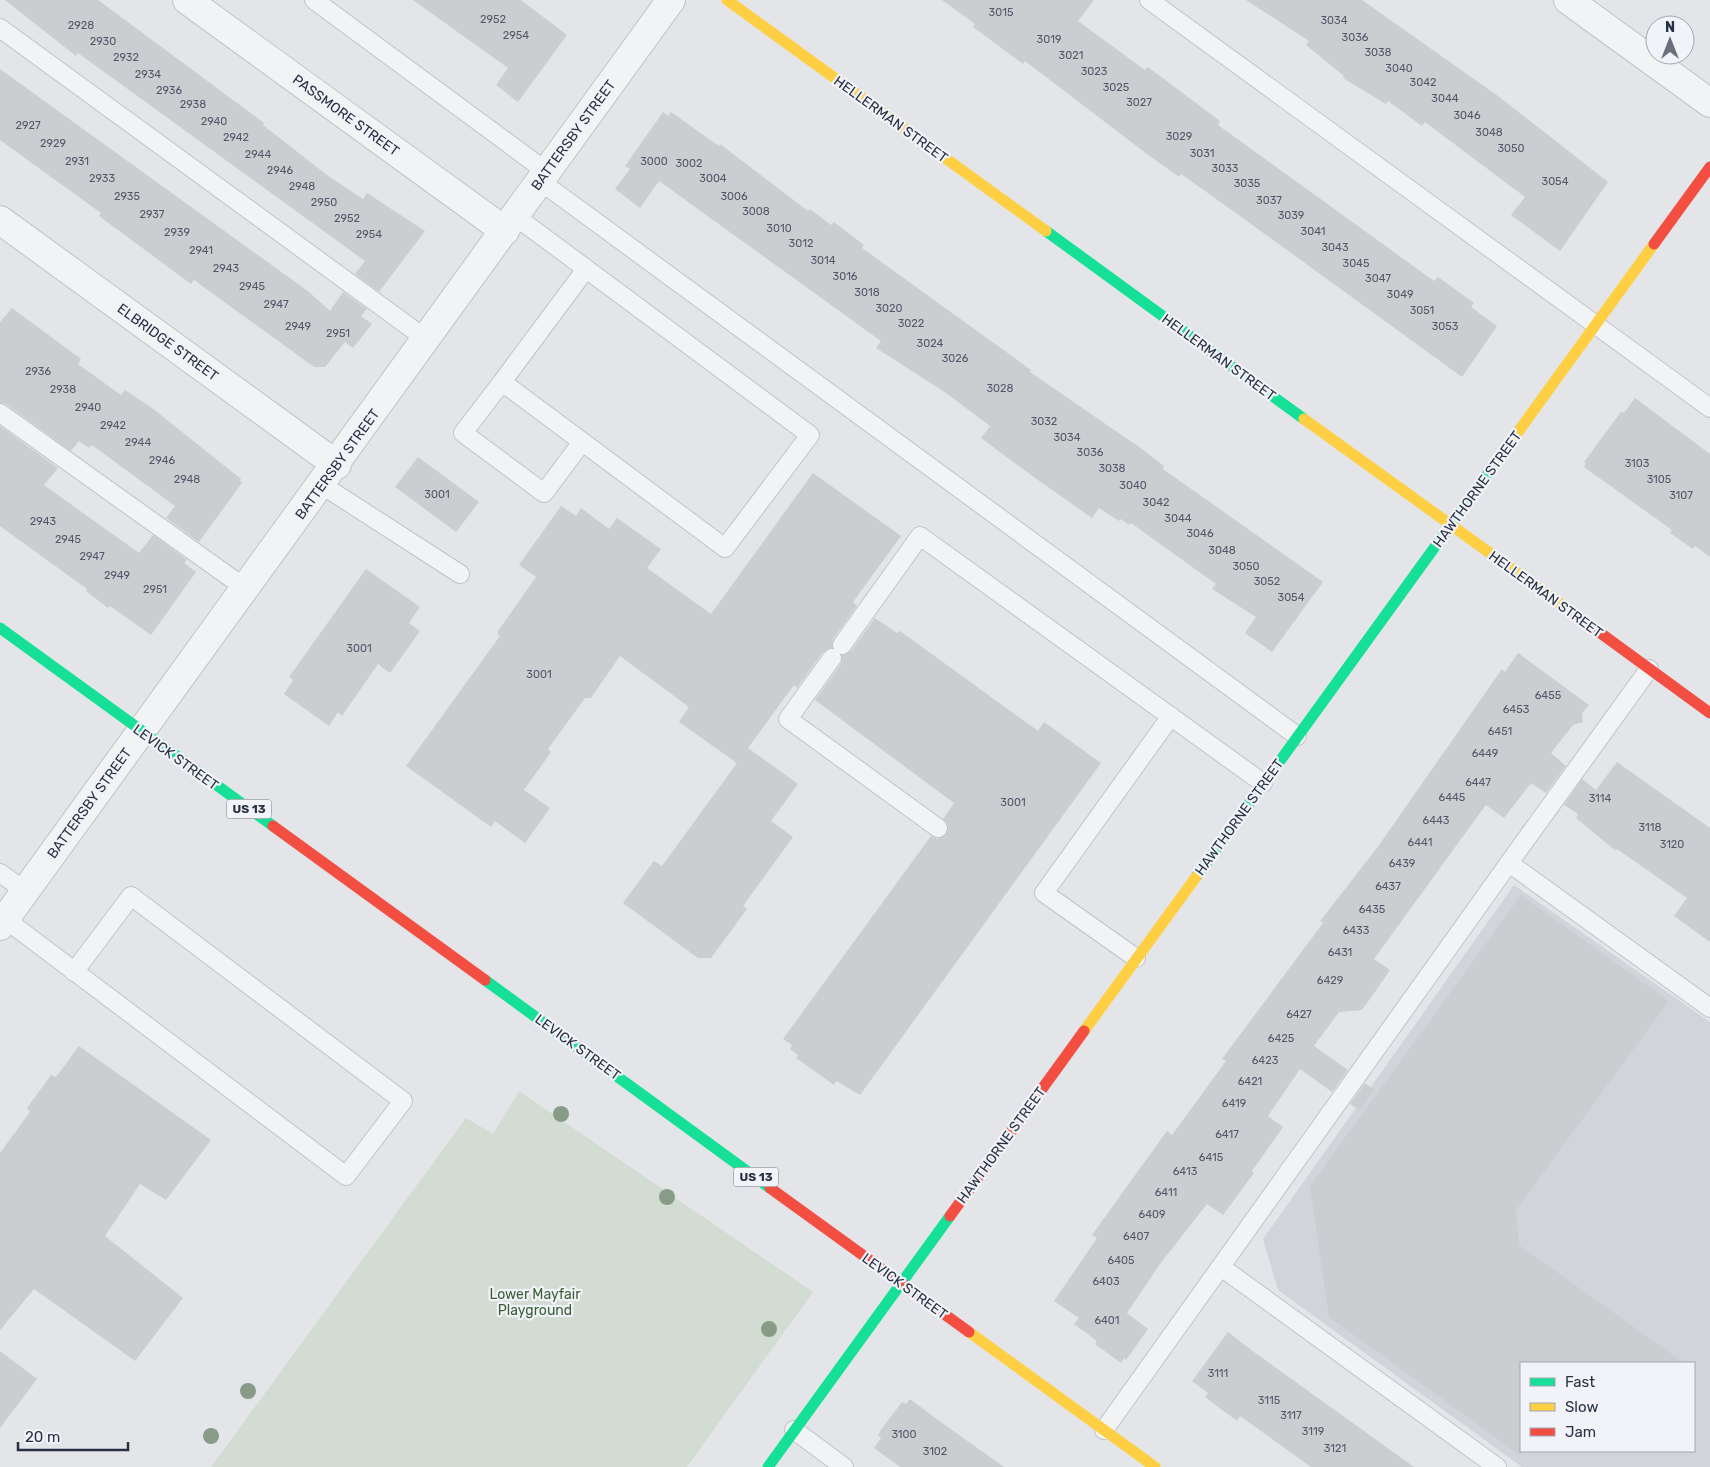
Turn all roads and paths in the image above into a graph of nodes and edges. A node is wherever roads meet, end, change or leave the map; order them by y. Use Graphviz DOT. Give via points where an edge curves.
graph roads {
  1 [pos="187,0"];
  2 [pos="314,0"];
  3 [pos="671,0"];
  4 [pos="727,0"];
  5 [pos="1149,0"];
  6 [pos="1568,0"];
  7 [pos="0,28"];
  8 [pos="1710,103"];
  9 [pos="1710,167"];
  10 [pos="543,176"];
  11 [pos="0,220"];
  12 [pos="510,223"];
  13 [pos="586,269"];
  14 [pos="1596,325"];
  15 [pos="426,339"];
  16 [pos="502,382"];
  17 [pos="1710,408"];
  18 [pos="0,413"];
  19 [pos="582,442"];
  20 [pos="329,475"];
  21 [pos="1450,525"];
  22 [pos="460,574"];
  23 [pos="245,588"];
  24 [pos="0,628"];
  25 [pos="1649,669"];
  26 [pos="1710,713"];
  27 [pos="1171,716"];
  28 [pos="141,732"];
  29 [pos="1297,736"];
  30 [pos="1263,783"];
  31 [pos="938,828"];
  32 [pos="1508,863"];
  33 [pos="0,873"];
  34 [pos="25,891"];
  35 [pos="2,923"];
  36 [pos="1136,958"];
  37 [pos="74,972"];
  38 [pos="1710,1008"];
  39 [pos="1221,1266"];
  40 [pos="901,1283"];
  41 [pos="794,1430"];
  42 [pos="1104,1430"];
  43 [pos="768,1467"];
  44 [pos="844,1467"];
  45 [pos="1155,1467"];
  46 [pos="1496,1467"];
  1 -- 12 [label="street, PASSMORE STREET"];
  2 -- 10 [label="lane"];
  3 -- 10 [label="street, BATTERSBY STREET"];
  4 -- 21 [label="main road, HELLERMAN STREET"];
  5 -- 14 [label="lane"];
  6 -- 8 [label="street"];
  7 -- 15 [label="lane"];
  9 -- 14 [label="main road, HAWTHORNE STREET"];
  10 -- 12 [label="street, BATTERSBY STREET"];
  10 -- 29 [label="lane"];
  11 -- 20 [label="street, ELBRIDGE STREET"];
  12 -- 13 [label="lane"];
  12 -- 15 [label="street, BATTERSBY STREET"];
  13 -- 16 [label="lane"];
  13 -- 19 [label="lane" via="810,435 724,548"];
  14 -- 17 [label="lane"];
  14 -- 21 [label="main road, HAWTHORNE STREET"];
  15 -- 20 [label="street, BATTERSBY STREET"];
  16 -- 19 [label="lane"];
  16 -- 19 [label="lane" via="463,433 544,493"];
  18 -- 23 [label="lane"];
  20 -- 22 [label="lane"];
  20 -- 23 [label="street, BATTERSBY STREET"];
  21 -- 25 [label="main road, HELLERMAN STREET"];
  21 -- 29 [label="main road, HAWTHORNE STREET"];
  23 -- 28 [label="street, BATTERSBY STREET"];
  24 -- 28 [label="main road, LEVICK STREET / US 13"];
  25 -- 26 [label="main road, HELLERMAN STREET"];
  25 -- 32 [label="lane"];
  27 -- 30 [label="lane"];
  27 -- 31 [label="lane" via="920,536 788,718"];
  27 -- 36 [label="lane" via="1044,893"];
  28 -- 34 [label="street, BATTERSBY STREET"];
  28 -- 40 [label="main road, LEVICK STREET / US 13" via="366,892"];
  29 -- 30 [label="main road, HAWTHORNE STREET"];
  30 -- 36 [label="main road, HAWTHORNE STREET"];
  32 -- 38 [label="lane"];
  32 -- 39 [label="lane"];
  33 -- 34 [label="lane"];
  34 -- 35 [label="street, BATTERSBY STREET"];
  35 -- 37 [label="lane"];
  36 -- 40 [label="main road, HAWTHORNE STREET"];
  37 -- 37 [label="lane" via="346,1176 403,1101 131,896"];
  39 -- 42 [label="lane"];
  39 -- 46 [label="lane"];
  40 -- 41 [label="main road, HAWTHORNE STREET"];
  40 -- 42 [label="main road, LEVICK STREET / US 13"];
  41 -- 43 [label="main road, HAWTHORNE STREET"];
  41 -- 44 [label="lane"];
  42 -- 45 [label="main road, LEVICK STREET / US 13"];
}
